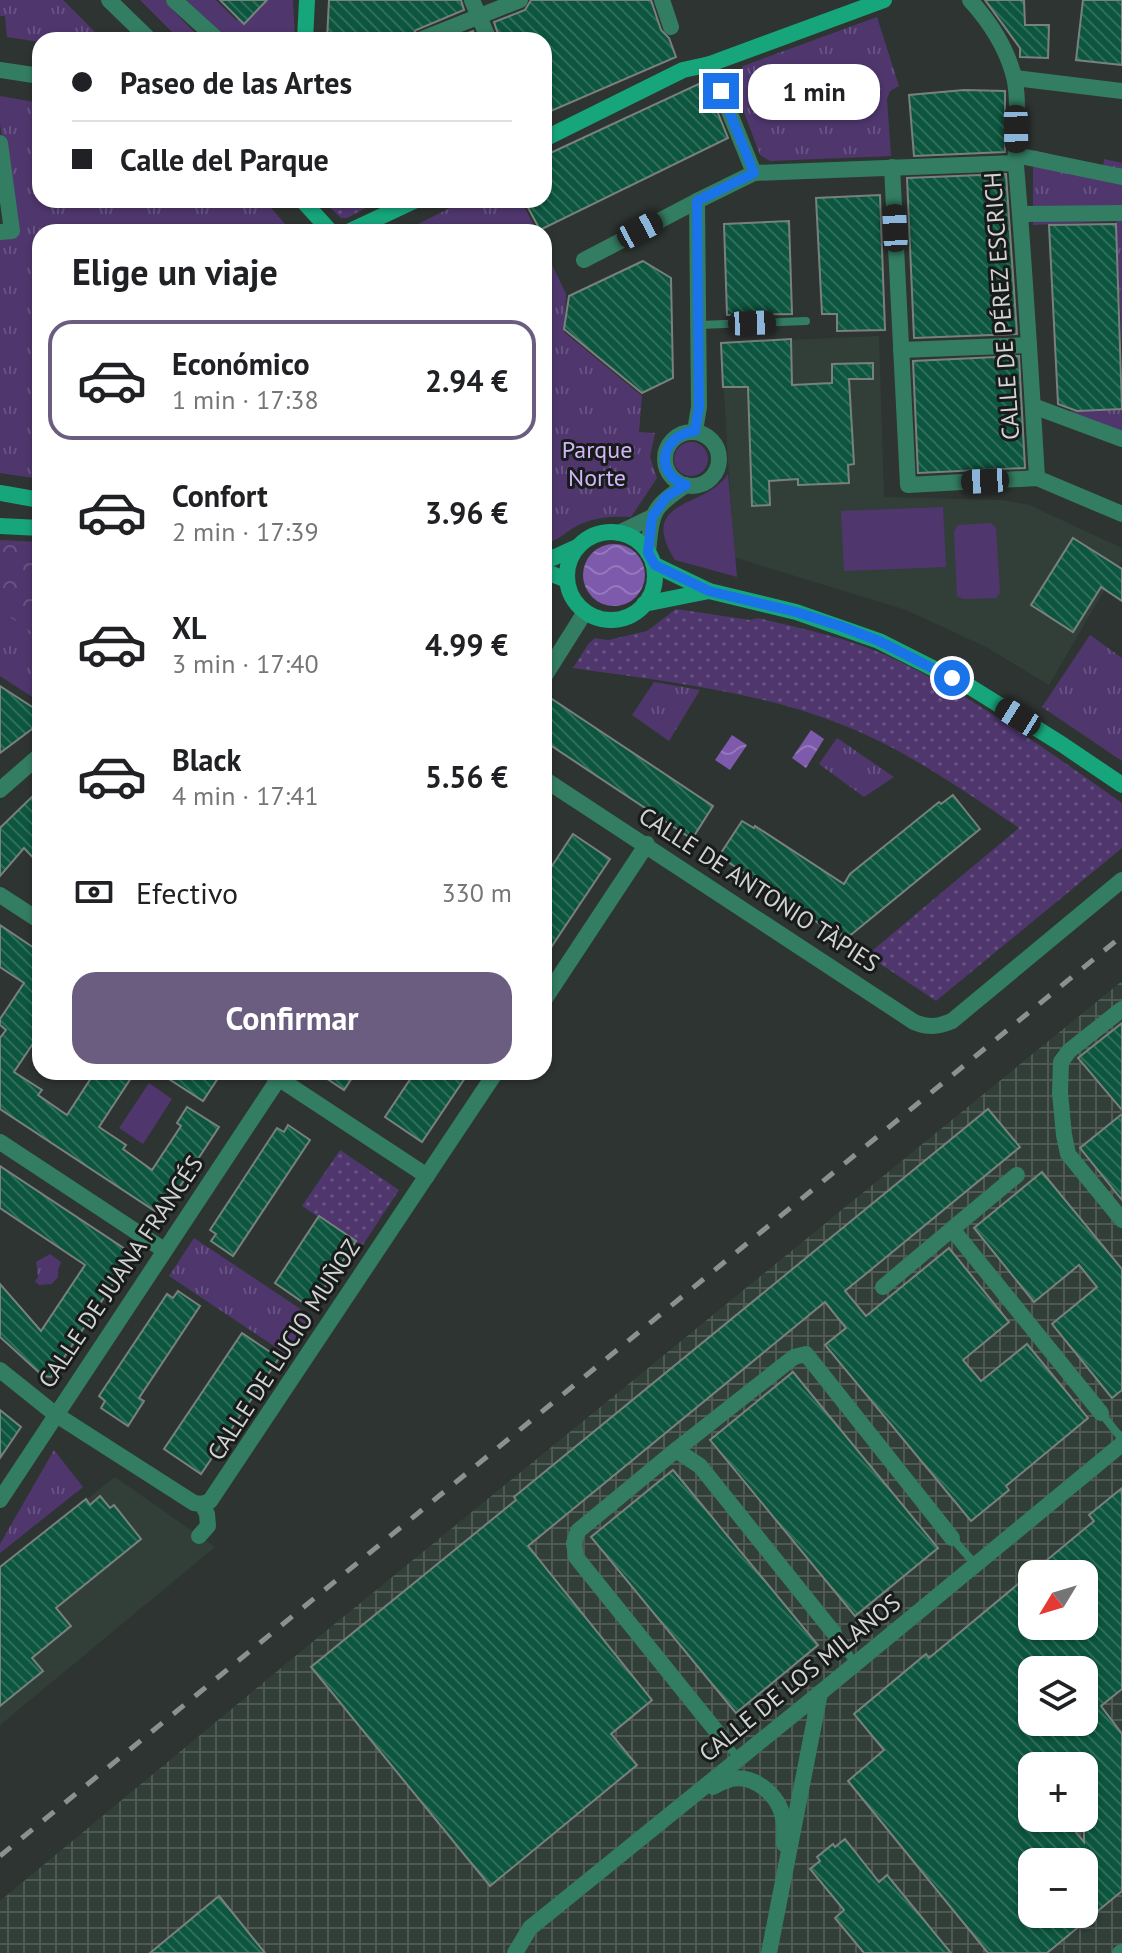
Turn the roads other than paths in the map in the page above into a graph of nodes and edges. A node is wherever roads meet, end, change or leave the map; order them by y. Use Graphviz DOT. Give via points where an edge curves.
graph roads {
  1 [pos="109,0"];
  2 [pos="174,0"];
  3 [pos="307,0"];
  4 [pos="472,0"];
  5 [pos="520,0"];
  6 [pos="662,0"];
  7 [pos="884,0"];
  8 [pos="970,0"];
  9 [pos="479,16"];
  10 [pos="671,27"];
  11 [pos="142,32"];
  12 [pos="209,32"];
  13 [pos="305,32"];
  14 [pos="440,32"];
  15 [pos="486,32"];
  16 [pos="710,64"];
  17 [pos="0,70"];
  18 [pos="32,75"];
  19 [pos="1015,78"];
  20 [pos="1122,91"];
  21 [pos="552,135"];
  22 [pos="0,143"];
  23 [pos="1016,159"];
  24 [pos="892,167"];
  25 [pos="754,173"];
  26 [pos="1122,177"];
  27 [pos="697,201"];
  28 [pos="309,208"];
  29 [pos="399,208"];
  30 [pos="1122,213"];
  31 [pos="1022,214"];
  32 [pos="324,224"];
  33 [pos="365,224"];
  34 [pos="6,232"];
  35 [pos="584,260"];
  36 [pos="806,321"];
  37 [pos="698,325"];
  38 [pos="1029,345"];
  39 [pos="901,350"];
  40 [pos="1033,406"];
  41 [pos="695,431"];
  42 [pos="1122,439"];
  43 [pos="671,475"];
  44 [pos="1037,478"];
  45 [pos="686,485"];
  46 [pos="0,493"];
  47 [pos="666,497"];
  48 [pos="32,499"];
  49 [pos="1122,514"];
  50 [pos="652,517"];
  51 [pos="0,526"];
  52 [pos="32,528"];
  53 [pos="619,533"];
  54 [pos="579,546"];
  55 [pos="552,558"];
  56 [pos="651,559"];
  57 [pos="552,574"];
  58 [pos="567,580"];
  59 [pos="709,591"];
  60 [pos="644,604"];
  61 [pos="585,612"];
  62 [pos="552,664"];
  63 [pos="32,762"];
  64 [pos="552,784"];
  65 [pos="1122,785"];
  66 [pos="0,790"];
  67 [pos="647,844"];
  68 [pos="1122,880"];
  69 [pos="0,895"];
  70 [pos="32,916"];
  71 [pos="552,988"];
  72 [pos="1122,1009"];
  73 [pos="273,1080"];
  74 [pos="286,1080"];
  75 [pos="491,1080"];
  76 [pos="0,1142"];
  77 [pos="1017,1175"];
  78 [pos="427,1176"];
  79 [pos="1122,1220"];
  80 [pos="952,1229"];
  81 [pos="164,1250"];
  82 [pos="883,1287"];
  83 [pos="0,1370"];
  84 [pos="1101,1413"];
  85 [pos="55,1414"];
  86 [pos="1122,1441"];
  87 [pos="676,1450"];
  88 [pos="0,1500"];
  89 [pos="202,1504"];
  90 [pos="199,1536"];
  91 [pos="952,1538"];
  92 [pos="976,1565"];
  93 [pos="834,1633"];
  94 [pos="855,1664"];
  95 [pos="820,1693"];
  96 [pos="721,1737"];
  97 [pos="739,1759"];
  98 [pos="696,1793"];
  99 [pos="785,1872"];
  100 [pos="515,1953"];
  101 [pos="769,1953"];
  1 -- 11 [label="street"];
  2 -- 12 [label="street"];
  3 -- 13 [label="main road"];
  4 -- 9 [label="street"];
  5 -- 9 [label="street"];
  6 -- 10 [label="street"];
  7 -- 16 [label="main road"];
  8 -- 19 [label="street, CALLE DE PÉREZ ESCRICH" via="1000,39"];
  9 -- 14 [label="street"];
  9 -- 15 [label="street"];
  16 -- 21 [label="main road" via="683,70"];
  16 -- 25 [label="street"];
  17 -- 18 [label="street"];
  19 -- 20 [label="street"];
  19 -- 23 [label="street, CALLE DE PÉREZ ESCRICH"];
  22 -- 34 [label="street"];
  23 -- 24 [label="street"];
  23 -- 26 [label="street"];
  23 -- 31 [label="street, CALLE DE PÉREZ ESCRICH"];
  24 -- 25 [label="street"];
  24 -- 39 [label="street"];
  25 -- 27 [label="street"];
  27 -- 35 [label="street"];
  27 -- 37 [label="street"];
  28 -- 32 [label="main road"];
  29 -- 33 [label="main road"];
  30 -- 31 [label="street"];
  31 -- 38 [label="street, CALLE DE PÉREZ ESCRICH"];
  36 -- 37 [label="lane"];
  37 -- 41 [label="street"];
  38 -- 39 [label="street"];
  38 -- 40 [label="street, CALLE DE PÉREZ ESCRICH"];
  39 -- 44 [label="street" via="908,485"];
  40 -- 42 [label="street"];
  40 -- 44 [label="street, CALLE DE PÉREZ ESCRICH"];
  41 -- 43 [label="street" via="675,437 668,446"];
  41 -- 45 [label="street" via="714,442 719,462 709,480"];
  43 -- 45 [label="street"];
  43 -- 47 [label="street"];
  44 -- 49 [label="street"];
  45 -- 47 [label="street"];
  46 -- 48 [label="main road"];
  47 -- 50 [label="street"];
  50 -- 53 [label="street"];
  50 -- 56 [label="street"];
  51 -- 52 [label="main road"];
  53 -- 54 [label="main road" via="591,537"];
  53 -- 56 [label="main road" via="633,538"];
  54 -- 55 [label="main road"];
  54 -- 58 [label="main road"];
  56 -- 59 [label="main road"];
  56 -- 60 [label="main road" via="654,588"];
  57 -- 58 [label="main road"];
  58 -- 61 [label="main road"];
  59 -- 60 [label="main road"];
  59 -- 65 [label="main road" via="796,612 879,641 972,688"];
  60 -- 61 [label="main road" via="628,617 613,620"];
  61 -- 62 [label="street"];
  63 -- 66 [label="street"];
  64 -- 67 [label="street, CALLE DE ANTONIO TÀPIES"];
  67 -- 68 [label="street, CALLE DE ANTONIO TÀPIES" via="926,1027 952,1021"];
  67 -- 71 [label="street"];
  69 -- 70 [label="street"];
  72 -- 79 [label="street" via="1069,1051 1061,1062 1060,1093 1068,1154"];
  73 -- 81 [label="street, CALLE DE JUANA FRANCÉS"];
  74 -- 78 [label="street"];
  75 -- 78 [label="street, CALLE DE LUCIO MUÑOZ"];
  76 -- 81 [label="street"];
  77 -- 80 [label="street"];
  78 -- 89 [label="street, CALLE DE LUCIO MUÑOZ" via="219,1491"];
  80 -- 82 [label="street"];
  80 -- 84 [label="street"];
  81 -- 85 [label="street, CALLE DE JUANA FRANCÉS"];
  83 -- 85 [label="street"];
  84 -- 86 [label="lane"];
  85 -- 88 [label="street, CALLE DE JUANA FRANCÉS"];
  85 -- 89 [label="street"];
  86 -- 92 [label="street, CALLE DE LOS MILANOS"];
  87 -- 91 [label="street" via="794,1357 806,1354"];
  87 -- 93 [label="street" via="700,1466"];
  87 -- 96 [label="street" via="578,1531 576,1557"];
  89 -- 90 [label="street" via="208,1526"];
  91 -- 92 [label="lane"];
  92 -- 94 [label="street, CALLE DE LOS MILANOS"];
  93 -- 94 [label="lane"];
  94 -- 95 [label="street, CALLE DE LOS MILANOS"];
  95 -- 97 [label="street, CALLE DE LOS MILANOS"];
  95 -- 99 [label="street"];
  96 -- 97 [label="lane"];
  97 -- 98 [label="street, CALLE DE LOS MILANOS"];
  98 -- 99 [label="street" via="733,1779 764,1788 783,1817"];
  98 -- 100 [label="street, CALLE DE LOS MILANOS" via="530,1928"];
  99 -- 101 [label="street"];
}
